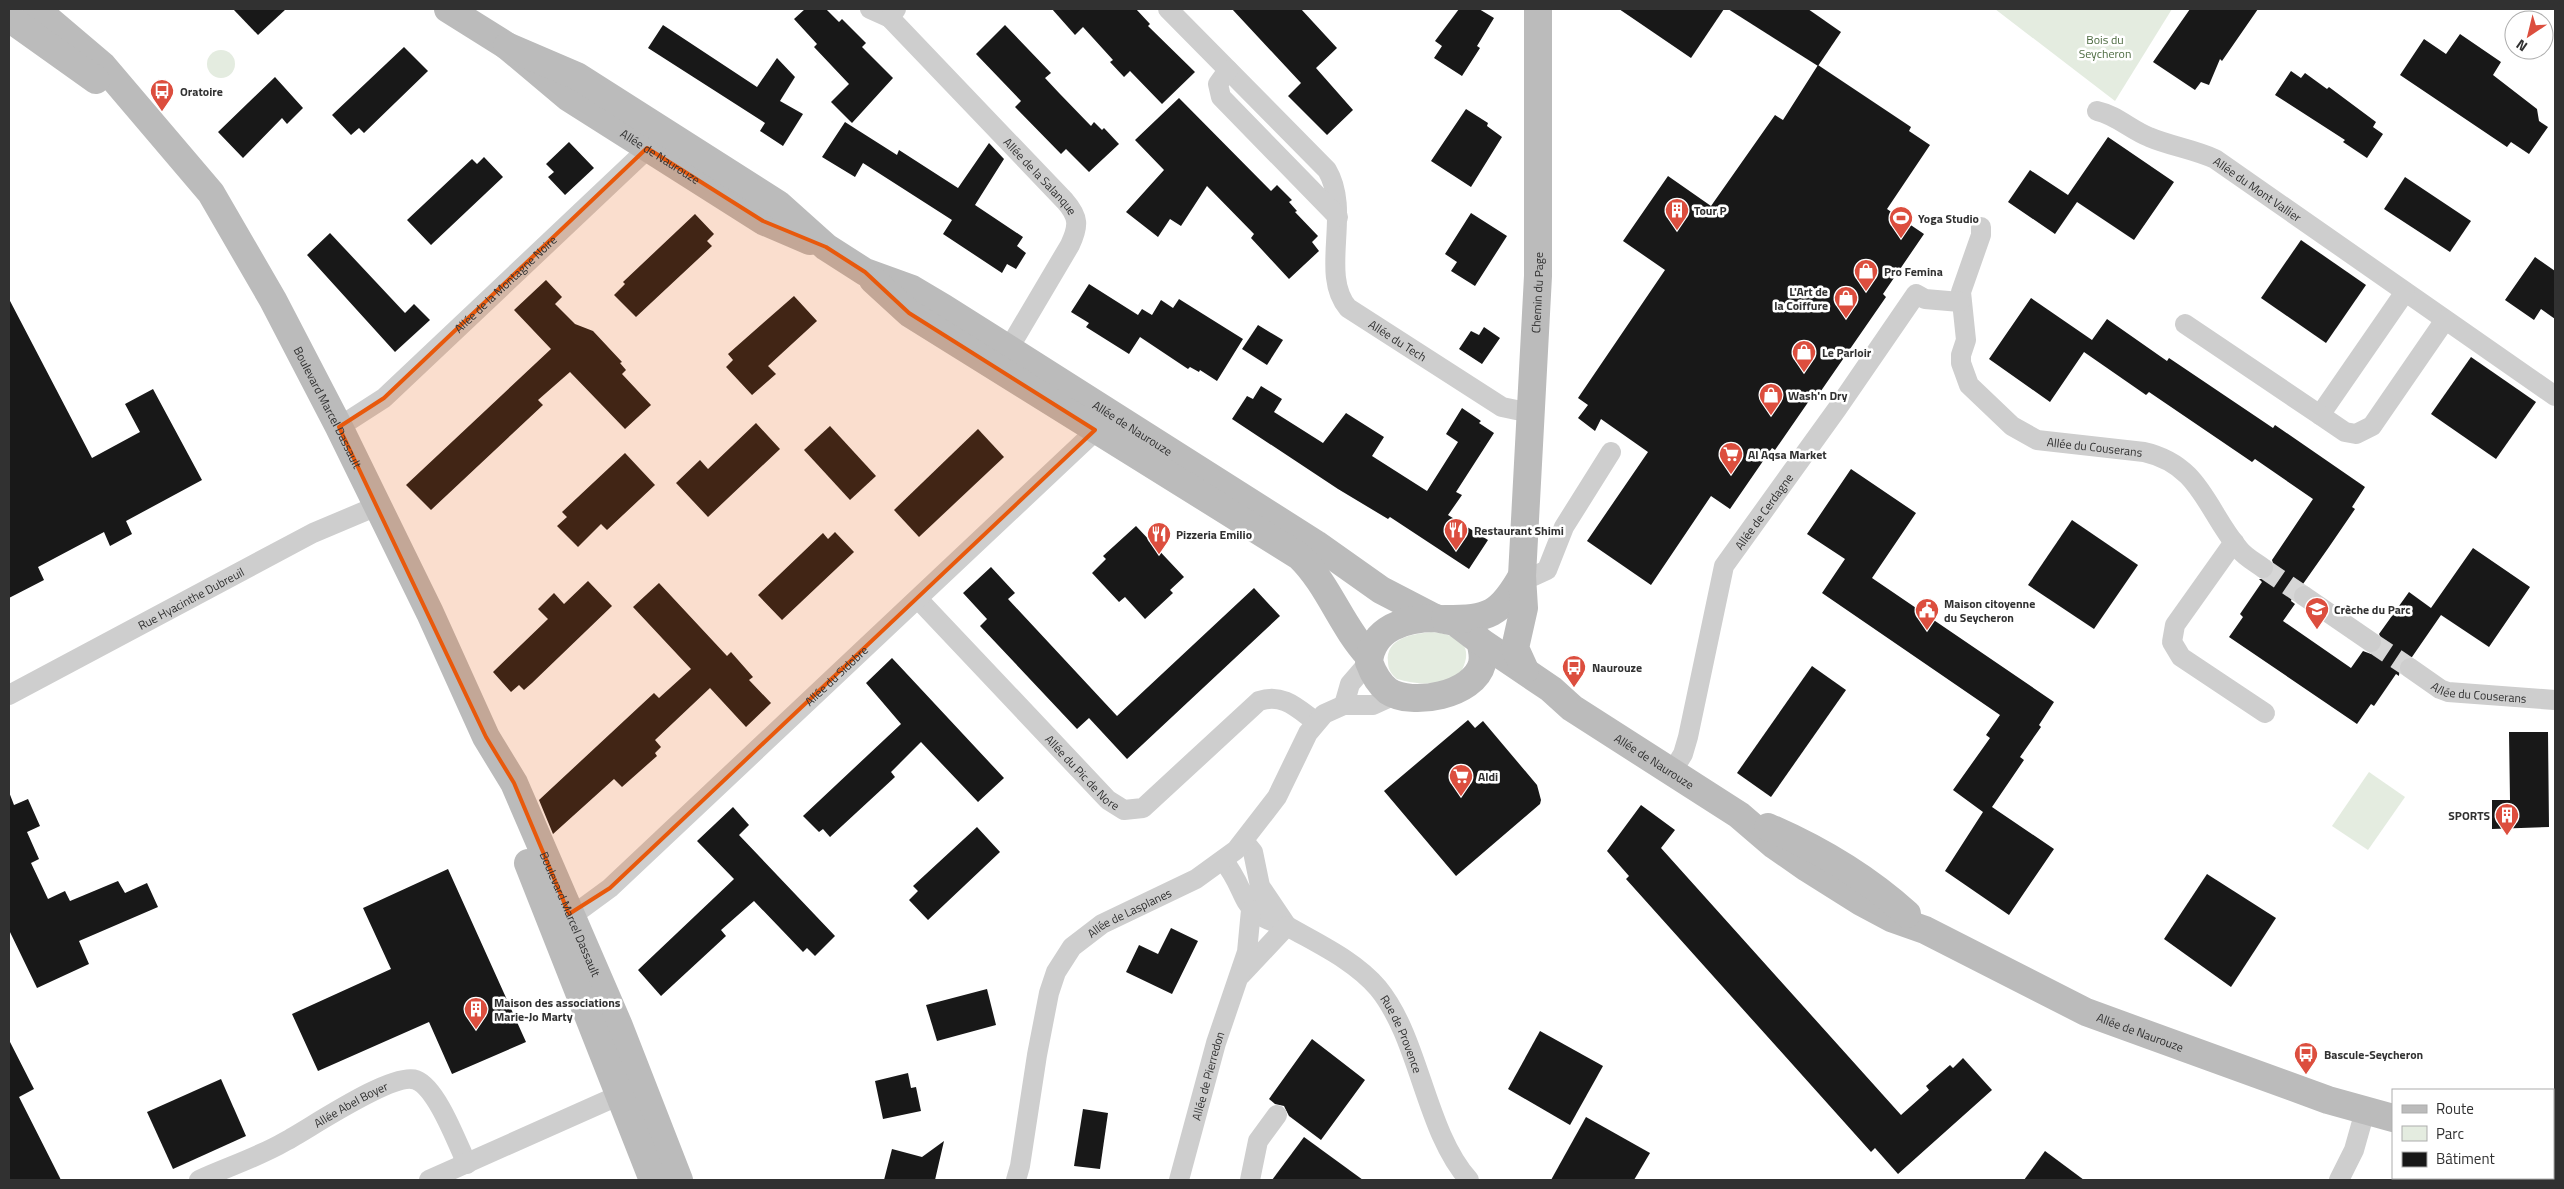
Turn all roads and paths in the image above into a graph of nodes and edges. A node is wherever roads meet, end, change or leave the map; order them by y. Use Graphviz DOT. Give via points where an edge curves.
graph roads {
  1 [pos="36,9"];
  2 [pos="448,9"];
  3 [pos="870,9"];
  4 [pos="1168,9"];
  5 [pos="1538,9"];
  6 [pos="893,14"];
  7 [pos="9,18"];
  8 [pos="131,102"];
  9 [pos="2097,111"];
  10 [pos="656,140"];
  11 [pos="1981,227"];
  12 [pos="2405,292"];
  13 [pos="1960,302"];
  14 [pos="2445,320"];
  15 [pos="2185,324"];
  16 [pos="1002,358"];
  17 [pos="2555,396"];
  18 [pos="1531,413"];
  19 [pos="2320,415"];
  20 [pos="1104,423"];
  21 [pos="339,427"];
  22 [pos="1611,452"];
  23 [pos="377,506"];
  24 [pos="2234,542"];
  25 [pos="2263,568"];
  26 [pos="1522,576"];
  27 [pos="2304,596"];
  28 [pos="918,599"];
  29 [pos="1439,619"];
  30 [pos="1520,620"];
  31 [pos="2371,642"];
  32 [pos="1484,658"];
  33 [pos="1369,659"];
  34 [pos="2410,668"];
  35 [pos="1525,670"];
  36 [pos="9,695"];
  37 [pos="1395,695"];
  38 [pos="2555,700"];
  39 [pos="1344,705"];
  40 [pos="1572,708"];
  41 [pos="2265,713"];
  42 [pos="1316,722"];
  43 [pos="1672,772"];
  44 [pos="1244,841"];
  45 [pos="1223,860"];
  46 [pos="1251,910"];
  47 [pos="560,918"];
  48 [pos="1288,926"];
  49 [pos="1241,975"];
  50 [pos="634,1097"];
  51 [pos="2365,1111"];
  52 [pos="1277,1115"];
  53 [pos="2392,1118"];
  54 [pos="467,1164"];
  55 [pos="199,1180"];
  56 [pos="429,1180"];
  57 [pos="653,1180"];
  58 [pos="679,1180"];
  59 [pos="1016,1180"];
  60 [pos="1179,1180"];
  61 [pos="1250,1180"];
  62 [pos="1469,1180"];
  63 [pos="2338,1180"];
  1 -- 8 [label="street, Boulevard Marcel Dassault" via="102,66"];
  2 -- 10 [label="street, Allée de Naurouze" via="507,46 577,76"];
  3 -- 6 [label="street"];
  4 -- 18 [label="street, Allée du Tech" via="1228,70 1218,84 1221,97 1338,217 1337,289 1348,308 1502,407"];
  5 -- 18 [label="street, Chemin du Page" via="1538,276"];
  6 -- 16 [label="street, Allée de la Salanque" via="1076,216 1076,232 1070,244"];
  7 -- 8 [label="street, Boulevard Marcel Dassault"];
  8 -- 21 [label="street, Boulevard Marcel Dassault" via="157,127 211,193 273,300"];
  9 -- 12 [label="street, Allée du Mont Vallier" via="2151,138 2215,159"];
  10 -- 16 [label="street, Allée de Naurouze" via="778,204 826,247 865,272 908,313"];
  10 -- 21 [label="street, Allée de la Montagne Noire" via="384,398"];
  11 -- 13 [label="street, Allée du Couserans" via="1963,281"];
  12 -- 14 [label="street, Allée du Mont Vallier"];
  12 -- 19 [label="street"];
  13 -- 24 [label="street, Allée du Couserans" via="1966,340 1960,355 1963,370 1969,385 1999,415 2030,437 2048,443 2144,452 2176,464 2193,479"];
  13 -- 43 [label="street, Allée de Cerdagne" via="1925,299 1916,294 1724,566 1688,736 1683,754"];
  14 -- 17 [label="street, Allée du Mont Vallier"];
  14 -- 19 [label="street" via="2366,430 2356,434 2345,432"];
  15 -- 19 [label="street"];
  16 -- 20 [label="street, Allée de Naurouze"];
  18 -- 26 [label="street, Chemin du Page"];
  20 -- 28 [label="street, Allée du Sidobre"];
  20 -- 29 [label="street, Allée de Naurouze" via="1316,544 1380,590"];
  20 -- 33 [label="street" via="1298,556 1321,580"];
  21 -- 23 [label="street, Boulevard Marcel Dassault"];
  22 -- 26 [label="street" via="1564,527 1547,570 1534,576"];
  23 -- 36 [label="street, Rue Hyacinthe Dubreuil" via="313,533"];
  23 -- 47 [label="street, Boulevard Marcel Dassault" via="486,737 492,768"];
  24 -- 25 [label="street, Allée du Couserans"];
  24 -- 41 [label="street" via="2175,625 2172,642 2181,657"];
  26 -- 29 [label="street, Chemin du Page" via="1510,597 1491,613 1468,619"];
  26 -- 30 [label="street, Chemin du Page" via="1524,608"];
  27 -- 31 [label="street"];
  28 -- 42 [label="street, Allée du Pic de Nore" via="1108,800 1124,810 1143,808 1259,701 1283,700"];
  28 -- 47 [label="street, Allée du Sidobre" via="610,888 580,910"];
  29 -- 32 [label="street" via="1463,627"];
  29 -- 33 [label="street" via="1399,622 1380,637"];
  30 -- 32 [label="street, Chemin du Page"];
  30 -- 35 [label="street, Chemin du Page" via="1515,648"];
  32 -- 35 [label="street, Allée de Naurouze"];
  32 -- 37 [label="street" via="1466,685 1445,693 1414,698"];
  32 -- 40 [label="street, Allée de Naurouze" via="1501,677"];
  33 -- 37 [label="street" via="1378,681"];
  33 -- 39 [label="street" via="1350,684"];
  34 -- 38 [label="street, Allée du Couserans" via="2448,692"];
  35 -- 40 [label="street, Allée de Naurouze"];
  37 -- 39 [label="street, Allée de Lasplanes" via="1373,704"];
  39 -- 42 [label="street, Allée de Lasplanes" via="1332,709"];
  40 -- 43 [label="street, Allée de Naurouze"];
  42 -- 44 [label="street, Allée de Lasplanes" via="1277,797"];
  43 -- 51 [label="street, Allée de Naurouze" via="1739,815 1805,843 1842,865 1872,884 1925,930 2086,1012 2213,1060"];
  44 -- 45 [label="street, Allée de Lasplanes"];
  44 -- 48 [label="street, Rue de Provence" via="1253,852 1260,886"];
  45 -- 46 [label="street" via="1234,874"];
  45 -- 59 [label="street, Allée de Lasplanes" via="1196,879 1102,924 1082,938 1065,957 1049,993"];
  46 -- 48 [label="street, Rue de Provence" via="1265,920"];
  46 -- 49 [label="street, Allée de Pierredon"];
  47 -- 50 [label="street, Boulevard Marcel Dassault"];
  48 -- 49 [label="street"];
  48 -- 62 [label="street, Rue de Provence" via="1347,961 1378,989 1396,1020 1448,1146"];
  49 -- 60 [label="street, Allée de Pierredon" via="1216,1043"];
  50 -- 54 [label="street" via="614,1098"];
  50 -- 57 [label="street, Boulevard Marcel Dassault"];
  50 -- 58 [label="street, Boulevard Marcel Dassault"];
  51 -- 53 [label="street, Allée de Naurouze"];
  51 -- 63 [label="street" via="2354,1150"];
  52 -- 61 [label="street" via="1258,1141"];
  54 -- 55 [label="street, Allée Abel Boyer" via="433,1096 424,1085 410,1079 396,1082 341,1108 285,1142"];
  54 -- 56 [label="street"];
}
